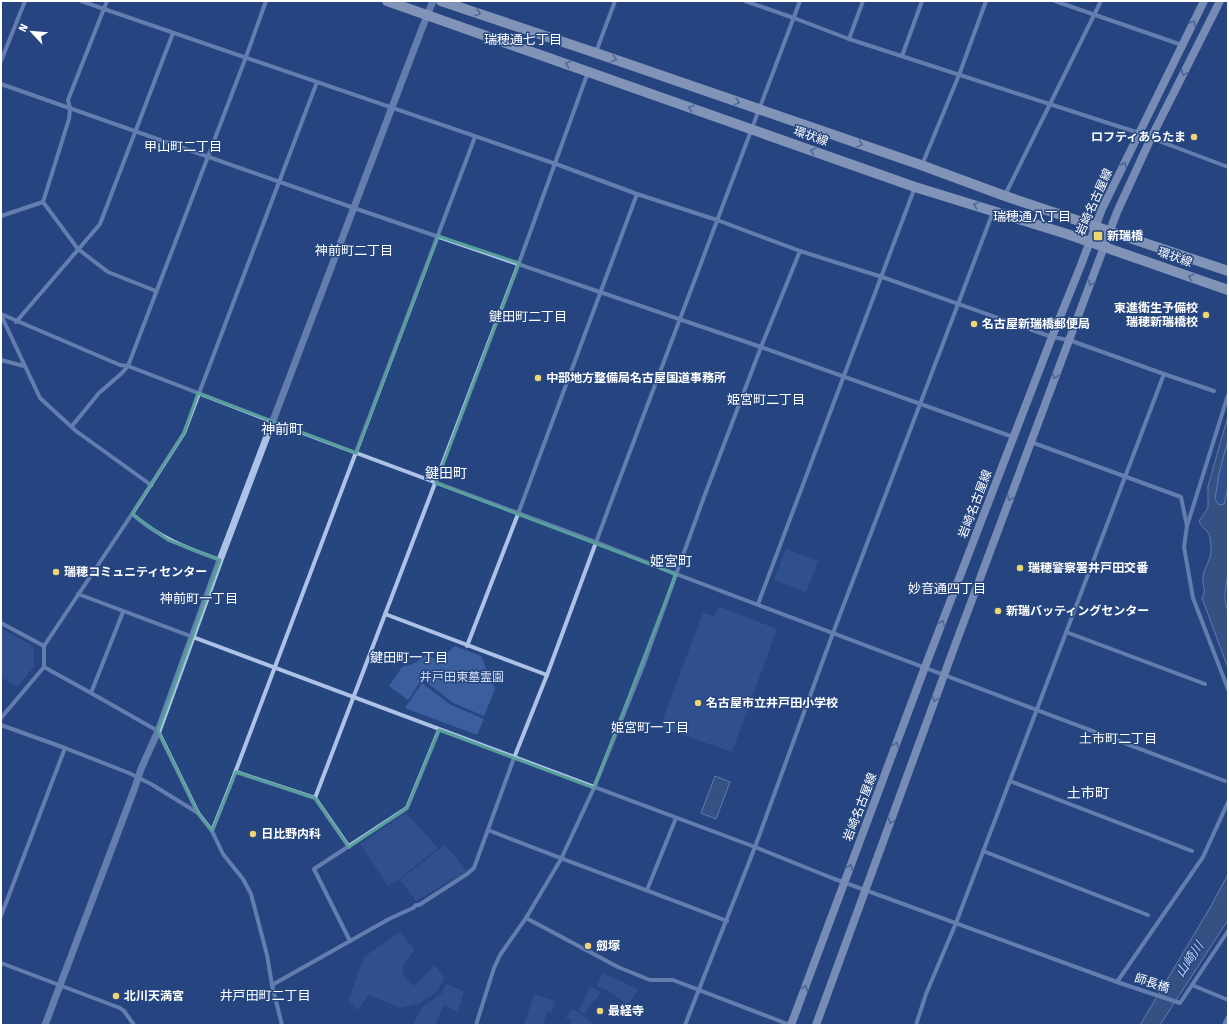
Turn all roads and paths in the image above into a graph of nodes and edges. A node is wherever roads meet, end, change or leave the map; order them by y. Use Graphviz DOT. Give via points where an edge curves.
graph roads {
  1 [pos="25,1"];
  2 [pos="81,1"];
  3 [pos="107,1"];
  4 [pos="266,1"];
  5 [pos="387,1"];
  6 [pos="433,1"];
  7 [pos="441,1"];
  8 [pos="615,1"];
  9 [pos="745,1"];
  10 [pos="800,1"];
  11 [pos="863,1"];
  12 [pos="922,1"];
  13 [pos="986,1"];
  14 [pos="1054,1"];
  15 [pos="1101,1"];
  16 [pos="1204,1"];
  17 [pos="1220,1"];
  18 [pos="104,9"];
  19 [pos="428,15"];
  20 [pos="1094,15"];
  21 [pos="794,18"];
  22 [pos="173,33"];
  23 [pos="849,38"];
  24 [pos="1183,45"];
  25 [pos="596,53"];
  26 [pos="902,56"];
  27 [pos="246,58"];
  28 [pos="1,61"];
  29 [pos="588,71"];
  30 [pos="959,75"];
  31 [pos="317,82"];
  32 [pos="1,84"];
  33 [pos="1050,104"];
  34 [pos="392,108"];
  35 [pos="70,109"];
  36 [pos="758,110"];
  37 [pos="751,129"];
  38 [pos="135,131"];
  39 [pos="1139,134"];
  40 [pos="475,137"];
  41 [pos="1151,138"];
  42 [pos="208,156"];
  43 [pos="556,164"];
  44 [pos="921,165"];
  45 [pos="1228,167"];
  46 [pos="279,181"];
  47 [pos="916,187"];
  48 [pos="636,194"];
  49 [pos="1005,196"];
  50 [pos="42,202"];
  51 [pos="354,208"];
  52 [pos="993,211"];
  53 [pos="1,216"];
  54 [pos="717,220"];
  55 [pos="1096,226"];
  56 [pos="1110,231"];
  57 [pos="438,236"];
  58 [pos="1090,242"];
  59 [pos="1105,246"];
  60 [pos="78,249"];
  61 [pos="800,251"];
  62 [pos="519,264"];
  63 [pos="1228,272"];
  64 [pos="882,277"];
  65 [pos="1228,290"];
  66 [pos="156,291"];
  67 [pos="600,292"];
  68 [pos="958,304"];
  69 [pos="1,315"];
  70 [pos="680,320"];
  71 [pos="16,322"];
  72 [pos="1052,337"];
  73 [pos="1069,340"];
  74 [pos="761,347"];
  75 [pos="1,360"];
  76 [pos="24,366"];
  77 [pos="128,366"];
  78 [pos="1164,374"];
  79 [pos="845,376"];
  80 [pos="1214,391"];
  81 [pos="198,393"];
  82 [pos="1228,395"];
  83 [pos="920,403"];
  84 [pos="273,422"];
  85 [pos="72,426"];
  86 [pos="1013,438"];
  87 [pos="1031,442"];
  88 [pos="356,453"];
  89 [pos="1125,477"];
  90 [pos="436,483"];
  91 [pos="151,485"];
  92 [pos="132,514"];
  93 [pos="518,514"];
  94 [pos="1187,526"];
  95 [pos="596,542"];
  96 [pos="220,560"];
  97 [pos="676,574"];
  98 [pos="78,594"];
  99 [pos="758,604"];
  100 [pos="123,612"];
  101 [pos="385,614"];
  102 [pos="1,623"];
  103 [pos="1066,632"];
  104 [pos="833,633"];
  105 [pos="191,637"];
  106 [pos="44,646"];
  107 [pos="466,646"];
  108 [pos="925,667"];
  109 [pos="44,668"];
  110 [pos="275,668"];
  111 [pos="944,675"];
  112 [pos="547,676"];
  113 [pos="1204,684"];
  114 [pos="1228,689"];
  115 [pos="91,693"];
  116 [pos="354,697"];
  117 [pos="1037,710"];
  118 [pos="1,718"];
  119 [pos="1,725"];
  120 [pos="439,730"];
  121 [pos="158,731"];
  122 [pos="66,748"];
  123 [pos="514,758"];
  124 [pos="236,772"];
  125 [pos="138,778"];
  126 [pos="1225,781"];
  127 [pos="1010,782"];
  128 [pos="594,788"];
  129 [pos="315,798"];
  130 [pos="1228,802"];
  131 [pos="198,813"];
  132 [pos="676,818"];
  133 [pos="488,830"];
  134 [pos="212,831"];
  135 [pos="349,847"];
  136 [pos="755,847"];
  137 [pos="983,851"];
  138 [pos="1192,851"];
  139 [pos="562,859"];
  140 [pos="844,882"];
  141 [pos="647,890"];
  142 [pos="865,890"];
  143 [pos="1,916"];
  144 [pos="1148,916"];
  145 [pos="526,918"];
  146 [pos="727,921"];
  147 [pos="956,923"];
  148 [pos="1228,931"];
  149 [pos="350,941"];
  150 [pos="1,963"];
  151 [pos="1117,982"];
  152 [pos="60,985"];
  153 [pos="1192,985"];
  154 [pos="272,986"];
  155 [pos="699,990"];
  156 [pos="1228,1000"];
  157 [pos="1228,1017"];
  158 [pos="45,1025"];
  159 [pos="134,1025"];
  160 [pos="282,1025"];
  161 [pos="476,1025"];
  162 [pos="685,1025"];
  163 [pos="790,1025"];
  164 [pos="816,1025"];
  165 [pos="916,1025"];
  166 [pos="1224,1025"];
  1 -- 28 [label="street"];
  2 -- 18 [label="street"];
  3 -- 18 [label="street"];
  4 -- 27 [label="street"];
  5 -- 19 [label="main road, 環状線"];
  6 -- 19 [label="street"];
  7 -- 25 [label="main road, 環状線, one-way"];
  8 -- 25 [label="street"];
  9 -- 21 [label="street"];
  10 -- 21 [label="street"];
  11 -- 23 [label="street"];
  12 -- 26 [label="street"];
  13 -- 30 [label="street"];
  14 -- 20 [label="street"];
  15 -- 20 [label="street"];
  24 -- 16 [label="main road, 岩崎名古屋線, one-way"];
  17 -- 41 [label="main road, one-way"];
  18 -- 22 [label="street"];
  18 -- 35 [label="street" via="68,100"];
  29 -- 19 [label="main road, 環状線, one-way"];
  19 -- 34 [label="street"];
  20 -- 24 [label="street"];
  20 -- 33 [label="street"];
  21 -- 23 [label="street"];
  21 -- 36 [label="street"];
  22 -- 27 [label="street"];
  22 -- 38 [label="street"];
  23 -- 26 [label="street"];
  24 -- 39 [label="main road, 岩崎名古屋線"];
  25 -- 36 [label="main road, 環状線, one-way"];
  26 -- 30 [label="street"];
  27 -- 31 [label="street"];
  27 -- 42 [label="street"];
  37 -- 29 [label="main road, 環状線, one-way"];
  29 -- 43 [label="street"];
  30 -- 33 [label="street"];
  30 -- 44 [label="street"];
  31 -- 34 [label="street"];
  31 -- 46 [label="street"];
  32 -- 35 [label="street"];
  33 -- 39 [label="street"];
  33 -- 49 [label="street"];
  34 -- 40 [label="street"];
  34 -- 51 [label="street"];
  35 -- 38 [label="street"];
  35 -- 50 [label="street"];
  36 -- 37 [label="street"];
  36 -- 44 [label="main road, 環状線, one-way"];
  47 -- 37 [label="main road, 環状線, one-way"];
  37 -- 54 [label="street"];
  38 -- 42 [label="street"];
  38 -- 60 [label="street" via="100,224"];
  55 -- 39 [label="main road, 岩崎名古屋線, one-way"];
  40 -- 43 [label="street"];
  40 -- 57 [label="street"];
  41 -- 45 [label="street"];
  41 -- 56 [label="main road"];
  42 -- 46 [label="street"];
  42 -- 66 [label="street"];
  43 -- 48 [label="street"];
  43 -- 62 [label="street"];
  44 -- 49 [label="main road, 環状線"];
  46 -- 51 [label="street"];
  46 -- 81 [label="street"];
  52 -- 47 [label="main road, 環状線, one-way"];
  47 -- 64 [label="street"];
  48 -- 54 [label="street"];
  48 -- 67 [label="street"];
  49 -- 55 [label="main road, 環状線"];
  50 -- 53 [label="street"];
  50 -- 60 [label="street"];
  51 -- 57 [label="street"];
  51 -- 84 [label="street"];
  52 -- 58 [label="main road, 環状線"];
  52 -- 68 [label="street"];
  54 -- 61 [label="street"];
  54 -- 70 [label="street"];
  55 -- 56 [label="main road, 環状線"];
  55 -- 58 [label="main road, 岩崎名古屋線"];
  56 -- 59 [label="main road"];
  56 -- 63 [label="main road, 環状線"];
  57 -- 62 [label="street"];
  57 -- 88 [label="street"];
  58 -- 59 [label="main road, 環状線"];
  58 -- 72 [label="main road, 岩崎名古屋線"];
  65 -- 59 [label="main road, 環状線, one-way"];
  59 -- 73 [label="main road, one-way"];
  60 -- 66 [label="street" via="108,272"];
  60 -- 71 [label="street"];
  61 -- 64 [label="street"];
  61 -- 74 [label="street"];
  62 -- 67 [label="street"];
  62 -- 90 [label="street"];
  64 -- 68 [label="street"];
  64 -- 79 [label="street"];
  66 -- 77 [label="street"];
  67 -- 70 [label="street"];
  67 -- 93 [label="street"];
  68 -- 72 [label="street"];
  68 -- 83 [label="street"];
  69 -- 71 [label="street"];
  69 -- 76 [label="street"];
  70 -- 74 [label="street"];
  70 -- 95 [label="street"];
  71 -- 77 [label="street"];
  72 -- 73 [label="street"];
  72 -- 86 [label="main road, 岩崎名古屋線"];
  73 -- 78 [label="street"];
  73 -- 87 [label="main road, one-way"];
  74 -- 79 [label="street"];
  74 -- 97 [label="street"];
  75 -- 76 [label="street"];
  76 -- 85 [label="street" via="40,398"];
  77 -- 81 [label="street"];
  77 -- 85 [label="street" via="99,393"];
  78 -- 80 [label="street"];
  78 -- 89 [label="street"];
  79 -- 83 [label="street"];
  79 -- 99 [label="street"];
  81 -- 84 [label="street"];
  81 -- 91 [label="street" via="184,433"];
  82 -- 94 [label="street"];
  83 -- 86 [label="street"];
  83 -- 104 [label="street"];
  84 -- 88 [label="street"];
  84 -- 96 [label="street"];
  85 -- 91 [label="street"];
  108 -- 86 [label="main road, 岩崎名古屋線, one-way"];
  87 -- 89 [label="street"];
  87 -- 111 [label="main road, one-way"];
  88 -- 90 [label="street"];
  88 -- 110 [label="street"];
  89 -- 94 [label="street" via="1181,497"];
  89 -- 103 [label="street"];
  90 -- 93 [label="street"];
  90 -- 101 [label="street"];
  91 -- 92 [label="street"];
  92 -- 96 [label="street" via="168,540"];
  92 -- 98 [label="street"];
  93 -- 95 [label="street"];
  93 -- 107 [label="street"];
  94 -- 114 [label="street" via="1184,547 1194,598"];
  95 -- 97 [label="street"];
  95 -- 112 [label="street"];
  96 -- 105 [label="street"];
  97 -- 99 [label="street"];
  97 -- 128 [label="street" via="643,666"];
  98 -- 100 [label="street, 師長橋"];
  98 -- 106 [label="street"];
  99 -- 104 [label="street"];
  100 -- 105 [label="street, 師長橋"];
  100 -- 115 [label="street"];
  101 -- 107 [label="street"];
  101 -- 116 [label="street"];
  102 -- 106 [label="street"];
  103 -- 113 [label="street"];
  103 -- 117 [label="street"];
  104 -- 108 [label="street"];
  104 -- 136 [label="street"];
  105 -- 110 [label="street, 師長橋"];
  105 -- 121 [label="street"];
  106 -- 109 [label="street"];
  107 -- 112 [label="street"];
  108 -- 111 [label="street"];
  140 -- 108 [label="main road, 岩崎名古屋線, one-way"];
  109 -- 115 [label="street"];
  109 -- 118 [label="street"];
  110 -- 116 [label="street, 師長橋"];
  110 -- 124 [label="street"];
  111 -- 117 [label="street"];
  111 -- 142 [label="main road, one-way"];
  112 -- 123 [label="street"];
  115 -- 121 [label="street"];
  116 -- 120 [label="street, 師長橋"];
  116 -- 129 [label="street"];
  117 -- 126 [label="street"];
  117 -- 127 [label="street"];
  119 -- 122 [label="street"];
  120 -- 123 [label="street, 師長橋"];
  120 -- 135 [label="street" via="407,808"];
  121 -- 125 [label="street"];
  121 -- 131 [label="street"];
  122 -- 125 [label="street"];
  122 -- 143 [label="street"];
  123 -- 128 [label="street, 師長橋"];
  123 -- 133 [label="street"];
  124 -- 129 [label="street"];
  124 -- 134 [label="street"];
  125 -- 131 [label="street"];
  125 -- 152 [label="street"];
  127 -- 137 [label="street"];
  127 -- 138 [label="street"];
  128 -- 132 [label="street, 師長橋"];
  128 -- 139 [label="street"];
  129 -- 135 [label="street"];
  130 -- 151 [label="street" via="1202,857"];
  131 -- 134 [label="street"];
  132 -- 136 [label="street, 師長橋"];
  132 -- 141 [label="street"];
  133 -- 139 [label="street"];
  133 -- 149 [label="street" via="474,868 467,874 419,905 416,904 413,908"];
  134 -- 154 [label="street" via="223,854 252,894"];
  135 -- 149 [label="street" via="314,869"];
  136 -- 140 [label="street, 師長橋"];
  136 -- 146 [label="street"];
  137 -- 144 [label="street"];
  137 -- 147 [label="street"];
  139 -- 141 [label="street"];
  139 -- 145 [label="street"];
  140 -- 142 [label="street, 師長橋"];
  163 -- 140 [label="main road, 岩崎名古屋線, one-way"];
  141 -- 146 [label="street"];
  142 -- 147 [label="street, 師長橋"];
  142 -- 164 [label="main road"];
  145 -- 155 [label="street" via="576,946 650,980 673,980"];
  145 -- 161 [label="street" via="500,955"];
  146 -- 155 [label="street"];
  147 -- 151 [label="street, 師長橋"];
  147 -- 165 [label="street" via="926,994"];
  148 -- 153 [label="street"];
  149 -- 154 [label="street"];
  150 -- 152 [label="street"];
  151 -- 153 [label="street, 師長橋" via="1180,1003"];
  152 -- 158 [label="street"];
  152 -- 159 [label="street" via="120,1008"];
  153 -- 156 [label="street"];
  154 -- 160 [label="street"];
  155 -- 162 [label="street"];
  155 -- 163 [label="street"];
  157 -- 166 [label="street"];
}
